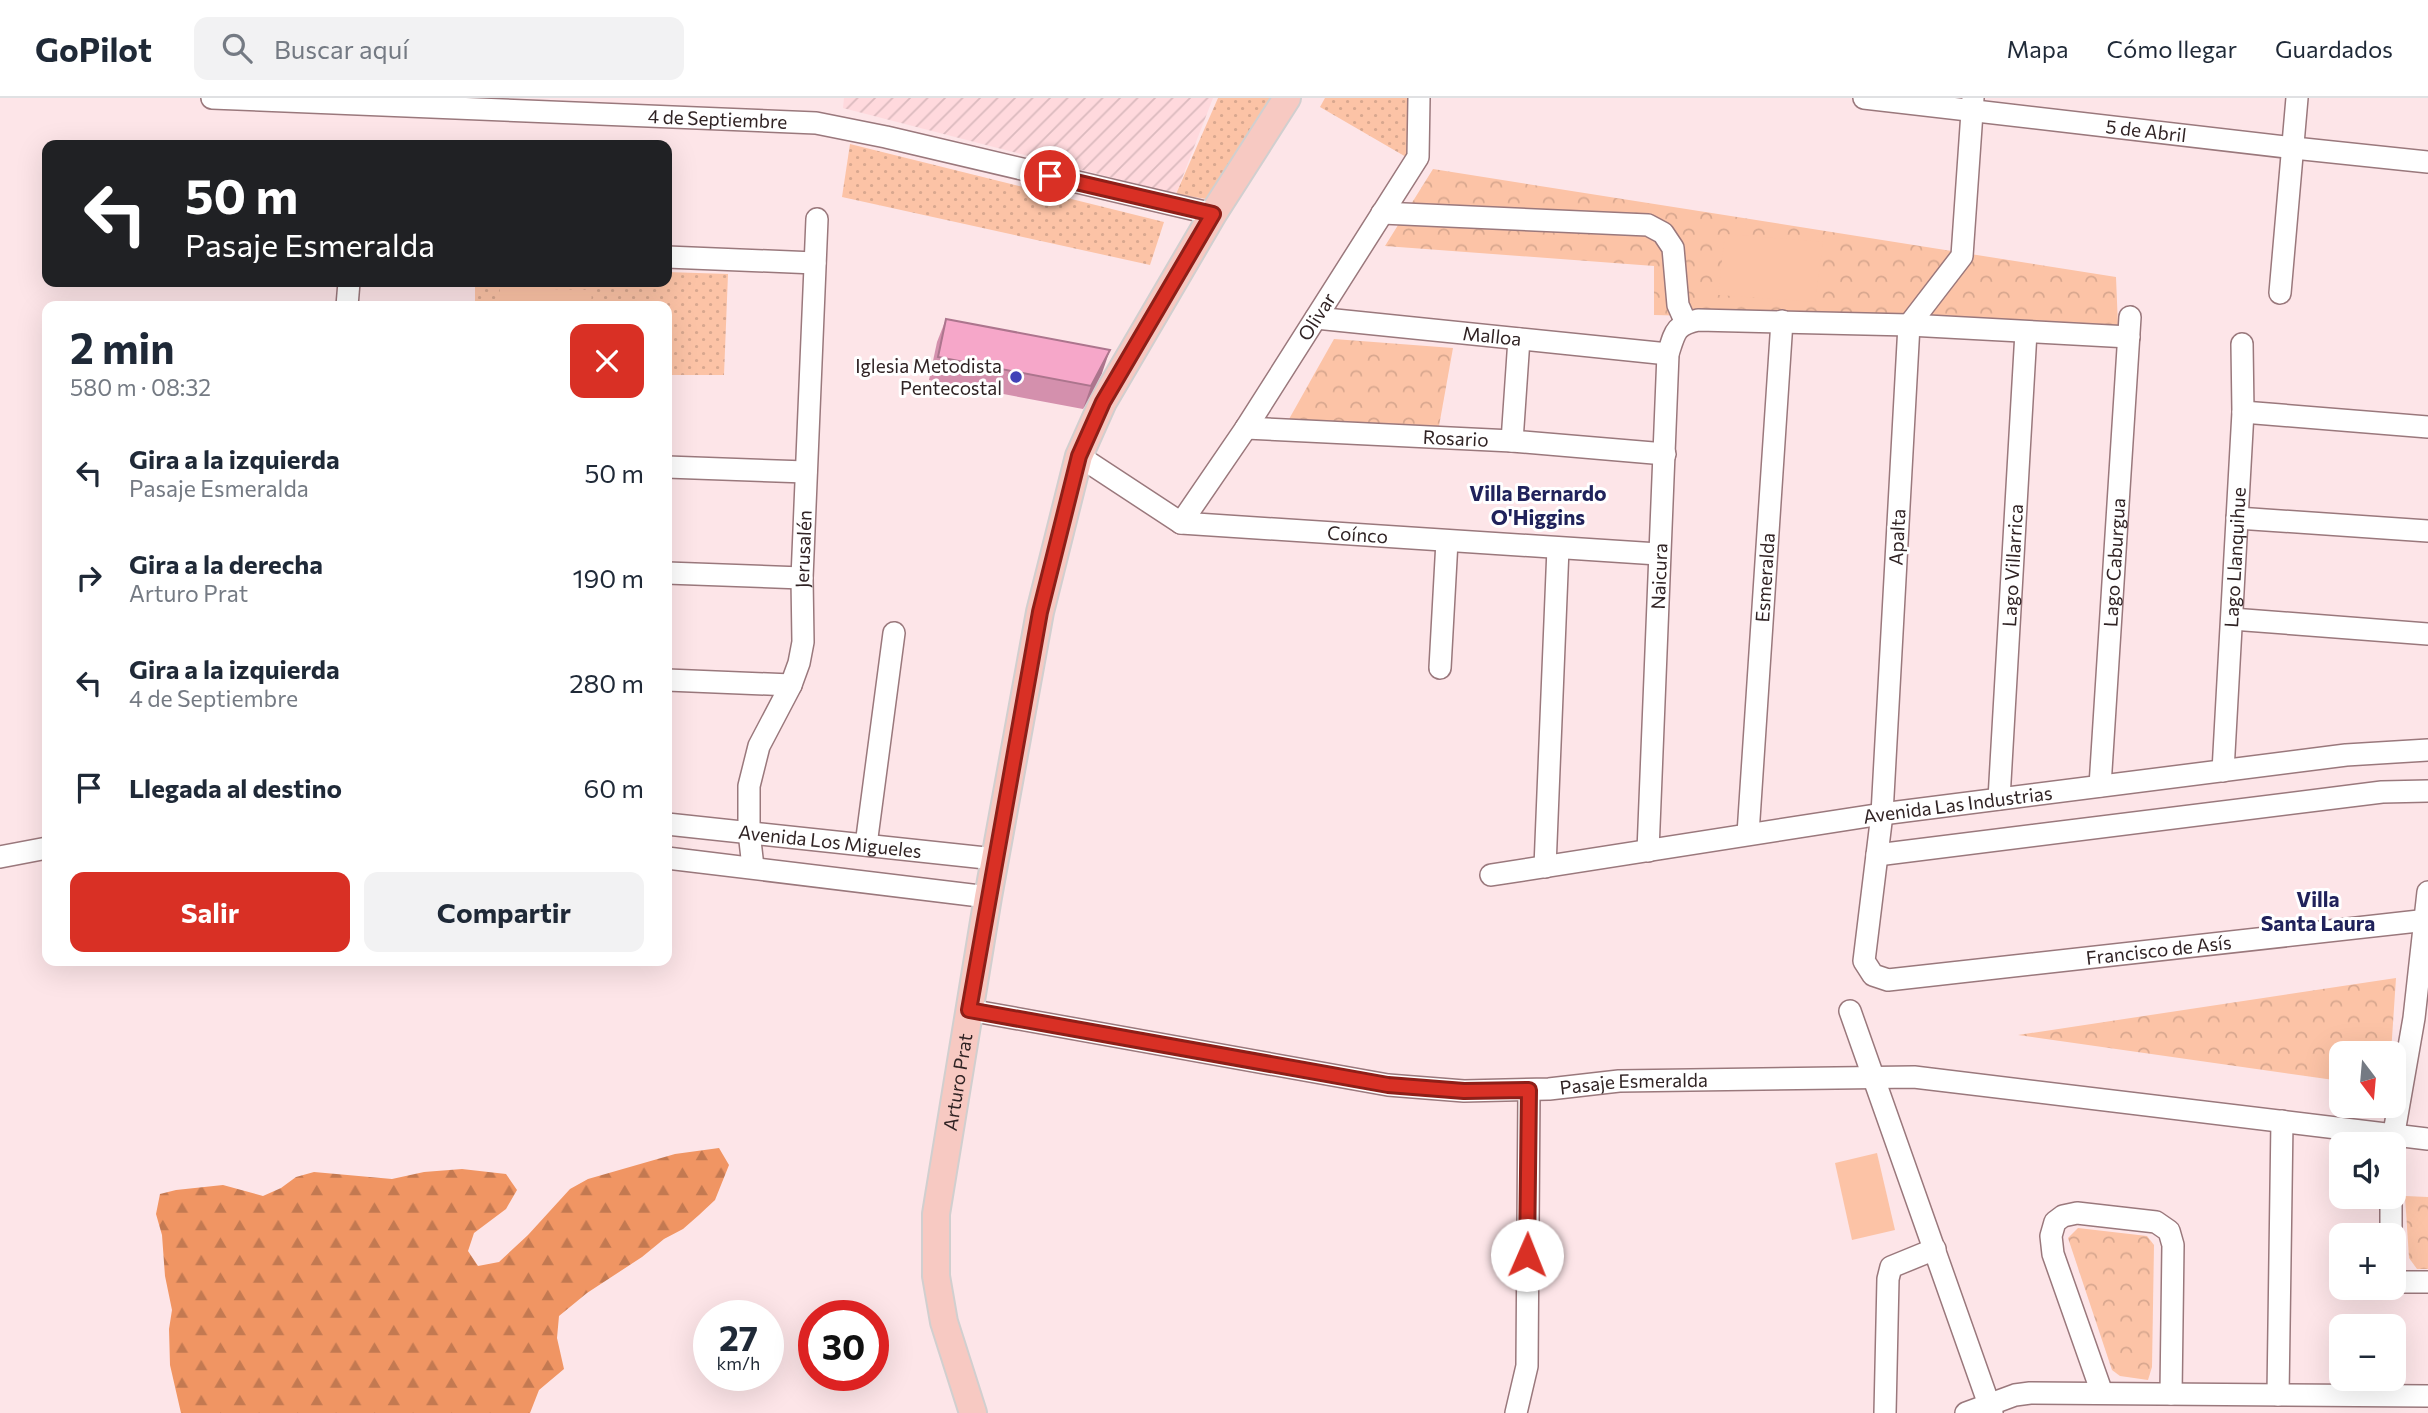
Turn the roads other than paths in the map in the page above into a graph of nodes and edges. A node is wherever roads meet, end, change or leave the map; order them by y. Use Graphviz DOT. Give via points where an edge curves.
graph roads {
  1 [pos="212,98"];
  2 [pos="1287,98"];
  3 [pos="1419,98"];
  4 [pos="1864,98"];
  5 [pos="2297,98"];
  6 [pos="1973,104"];
  7 [pos="2294,148"];
  8 [pos="2428,162"];
  9 [pos="1382,213"];
  10 [pos="1213,214"];
  11 [pos="817,219"];
  12 [pos="672,257"];
  13 [pos="815,263"];
  14 [pos="2280,293"];
  15 [pos="1316,318"];
  16 [pos="1692,321"];
  17 [pos="1782,321"];
  18 [pos="1909,325"];
  19 [pos="2026,332"];
  20 [pos="1519,339"];
  21 [pos="2242,344"];
  22 [pos="1668,354"];
  23 [pos="2243,412"];
  24 [pos="2428,427"];
  25 [pos="1246,428"];
  26 [pos="1513,441"];
  27 [pos="1665,454"];
  28 [pos="1079,456"];
  29 [pos="672,467"];
  30 [pos="806,472"];
  31 [pos="2237,518"];
  32 [pos="1181,523"];
  33 [pos="2428,531"];
  34 [pos="1447,541"];
  35 [pos="1558,548"];
  36 [pos="1658,554"];
  37 [pos="672,573"];
  38 [pos="802,578"];
  39 [pos="2232,619"];
  40 [pos="894,634"];
  41 [pos="2428,634"];
  42 [pos="1440,668"];
  43 [pos="672,680"];
  44 [pos="791,685"];
  45 [pos="2428,750"];
  46 [pos="2223,771"];
  47 [pos="2100,786"];
  48 [pos="2428,792"];
  49 [pos="1999,799"];
  50 [pos="1882,814"];
  51 [pos="672,824"];
  52 [pos="749,832"];
  53 [pos="1748,834"];
  54 [pos="866,845"];
  55 [pos="42,849"];
  56 [pos="1648,851"];
  57 [pos="1877,855"];
  58 [pos="0,857"];
  59 [pos="672,859"];
  60 [pos="995,859"];
  61 [pos="753,867"];
  62 [pos="1545,867"];
  63 [pos="1491,875"];
  64 [pos="2428,892"];
  65 [pos="988,897"];
  66 [pos="2427,920"];
  67 [pos="1888,980"];
  68 [pos="969,1010"];
  69 [pos="1850,1011"];
  70 [pos="2421,1019"];
  71 [pos="1874,1078"];
  72 [pos="1529,1090"];
  73 [pos="2282,1121"];
  74 [pos="2350,1132"];
  75 [pos="2394,1132"];
  76 [pos="2406,1139"];
  77 [pos="2428,1139"];
  78 [pos="1935,1249"];
  79 [pos="2406,1282"];
  80 [pos="2428,1282"];
  81 [pos="2102,1394"];
  82 [pos="2171,1394"];
  83 [pos="2278,1395"];
  84 [pos="2428,1396"];
  85 [pos="1991,1409"];
  86 [pos="973,1413"];
  87 [pos="1516,1413"];
  88 [pos="1885,1413"];
  89 [pos="1966,1413"];
  1 -- 10 [label="street, 4 de Septiembre" via="816,124"];
  2 -- 10 [label="main road, Arturo Prat"];
  3 -- 9 [label="street, Olivar" via="1418,156"];
  4 -- 6 [label="street, 5 de Abril"];
  5 -- 7 [label="street"];
  6 -- 7 [label="street, 5 de Abril"];
  6 -- 18 [label="street" via="1962,256"];
  7 -- 8 [label="street, 5 de Abril"];
  7 -- 14 [label="street"];
  9 -- 15 [label="street, Olivar"];
  9 -- 16 [label="street" via="1648,225 1662,233 1673,248 1678,305"];
  10 -- 28 [label="main road, Arturo Prat" via="1103,402"];
  11 -- 13 [label="street, Jerusalén"];
  12 -- 13 [label="street"];
  13 -- 30 [label="street, Jerusalén"];
  15 -- 20 [label="street, Malloa"];
  15 -- 25 [label="street, Olivar"];
  16 -- 17 [label="street"];
  16 -- 22 [label="street, Naicura" via="1675,330"];
  17 -- 18 [label="street"];
  17 -- 53 [label="street, Esmeralda"];
  18 -- 19 [label="street, Lago Caburgua"];
  18 -- 50 [label="street, Apalta"];
  19 -- 47 [label="street, Lago Caburgua" via="2129,327"];
  19 -- 49 [label="street, Lago Villarrica"];
  20 -- 22 [label="street, Malloa"];
  20 -- 26 [label="street"];
  21 -- 23 [label="street, Lago Llanquihue"];
  22 -- 27 [label="street, Naicura"];
  23 -- 24 [label="street"];
  23 -- 31 [label="street, Lago Llanquihue"];
  25 -- 26 [label="street, Rosario"];
  25 -- 32 [label="street, Olivar"];
  26 -- 27 [label="street, Rosario"];
  27 -- 36 [label="street, Naicura"];
  28 -- 32 [label="street, Coínco"];
  28 -- 60 [label="main road, Arturo Prat" via="1040,612"];
  29 -- 30 [label="street"];
  30 -- 38 [label="street, Jerusalén"];
  31 -- 33 [label="street"];
  31 -- 39 [label="street, Lago Llanquihue"];
  32 -- 34 [label="street, Coínco"];
  34 -- 35 [label="street, Coínco"];
  34 -- 42 [label="street"];
  35 -- 36 [label="street, Coínco"];
  35 -- 62 [label="street"];
  36 -- 56 [label="street, Naicura"];
  37 -- 38 [label="street"];
  38 -- 44 [label="street, Jerusalén" via="803,642"];
  39 -- 41 [label="street"];
  39 -- 46 [label="street, Lago Llanquihue"];
  40 -- 54 [label="street"];
  43 -- 44 [label="street"];
  44 -- 52 [label="street, Jerusalén" via="759,746 749,786"];
  45 -- 46 [label="street, Avenida Las Industrias"];
  46 -- 47 [label="street, Avenida Las Industrias"];
  47 -- 49 [label="street, Avenida Las Industrias"];
  48 -- 57 [label="street" via="2370,794"];
  49 -- 50 [label="street, Avenida Las Industrias"];
  50 -- 53 [label="street, Avenida Las Industrias"];
  50 -- 57 [label="street, Apalta"];
  51 -- 52 [label="street, Avenida Los Migueles"];
  52 -- 54 [label="street, Avenida Los Migueles"];
  52 -- 61 [label="street, Jerusalén"];
  53 -- 56 [label="street, Avenida Las Industrias"];
  54 -- 60 [label="street, Avenida Los Migueles"];
  55 -- 58 [label="street"];
  56 -- 62 [label="street, Avenida Las Industrias"];
  57 -- 67 [label="street, Apalta" via="1864,961 1873,975"];
  59 -- 61 [label="street, Avenida Los Migueles"];
  60 -- 65 [label="main road, Arturo Prat"];
  61 -- 65 [label="street, Avenida Los Migueles"];
  62 -- 63 [label="street, Avenida Las Industrias"];
  64 -- 66 [label="street"];
  65 -- 68 [label="main road, Arturo Prat"];
  66 -- 67 [label="street, Francisco de Asís"];
  66 -- 70 [label="street"];
  68 -- 72 [label="street, Pasaje Esmeralda" via="1388,1085"];
  68 -- 86 [label="main road, Arturo Prat" via="936,1214 936,1276 944,1322"];
  69 -- 71 [label="street"];
  70 -- 75 [label="street"];
  71 -- 72 [label="street, Pasaje Esmeralda" via="1619,1081"];
  71 -- 73 [label="street, Pasaje Esmeralda" via="1914,1077"];
  71 -- 78 [label="street"];
  72 -- 87 [label="street" via="1527,1366"];
  73 -- 74 [label="street, Pasaje Esmeralda"];
  73 -- 83 [label="street"];
  76 -- 77 [label="street, Pasaje Esmeralda"];
  78 -- 85 [label="street"];
  78 -- 88 [label="street" via="1891,1267"];
  79 -- 80 [label="street"];
  81 -- 82 [label="street"];
  81 -- 82 [label="street" via="2053,1254 2055,1222 2077,1213 2157,1222 2169,1231 2173,1245"];
  81 -- 85 [label="street" via="2015,1395"];
  82 -- 83 [label="street"];
  83 -- 84 [label="street"];
  85 -- 89 [label="street"];
}
